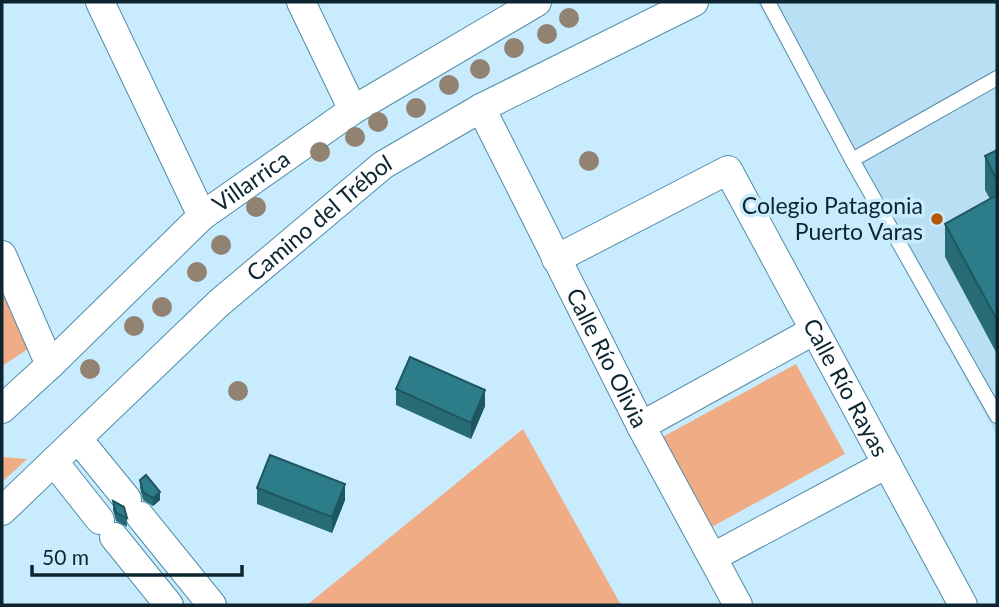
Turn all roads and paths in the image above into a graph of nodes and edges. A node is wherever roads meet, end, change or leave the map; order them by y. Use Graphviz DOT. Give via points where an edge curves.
graph roads {
  1 [pos="100,2"];
  2 [pos="301,2"];
  3 [pos="537,2"];
  4 [pos="694,2"];
  5 [pos="768,2"];
  6 [pos="504,10"];
  7 [pos="997,78"];
  8 [pos="481,108"];
  9 [pos="353,110"];
  10 [pos="852,160"];
  11 [pos="202,216"];
  12 [pos="2,255"];
  13 [pos="556,259"];
  14 [pos="813,331"];
  15 [pos="50,365"];
  16 [pos="2,409"];
  17 [pos="997,415"];
  18 [pos="641,426"];
  19 [pos="78,439"];
  20 [pos="54,462"];
  21 [pos="887,464"];
  22 [pos="2,511"];
  23 [pos="713,557"];
  24 [pos="169,605"];
  25 [pos="212,605"];
  26 [pos="738,605"];
  27 [pos="962,605"];
  1 -- 11 [label="street"];
  2 -- 9 [label="street"];
  3 -- 6 [label="street, Villarrica"];
  4 -- 8 [label="street, Camino del Trébol"];
  5 -- 10 [label="lane"];
  6 -- 9 [label="street, Villarrica"];
  7 -- 10 [label="lane"];
  8 -- 13 [label="street, Calle Río Olivia"];
  8 -- 19 [label="street, Camino del Trébol" via="383,165 219,303"];
  9 -- 11 [label="street, Villarrica"];
  10 -- 17 [label="lane"];
  11 -- 15 [label="street, Villarrica"];
  12 -- 15 [label="street"];
  13 -- 14 [label="street, Calle Río Rayas" via="728,170"];
  13 -- 18 [label="street, Calle Río Olivia"];
  14 -- 18 [label="street"];
  14 -- 21 [label="street, Calle Río Rayas"];
  15 -- 16 [label="street, Villarrica"];
  18 -- 23 [label="street, Calle Río Olivia"];
  19 -- 20 [label="street, Camino del Trébol"];
  19 -- 25 [label="street"];
  20 -- 22 [label="street, Camino del Trébol"];
  20 -- 24 [label="street"];
  21 -- 23 [label="street"];
  21 -- 27 [label="street, Calle Río Rayas"];
  23 -- 26 [label="street, Calle Río Olivia"];
}
